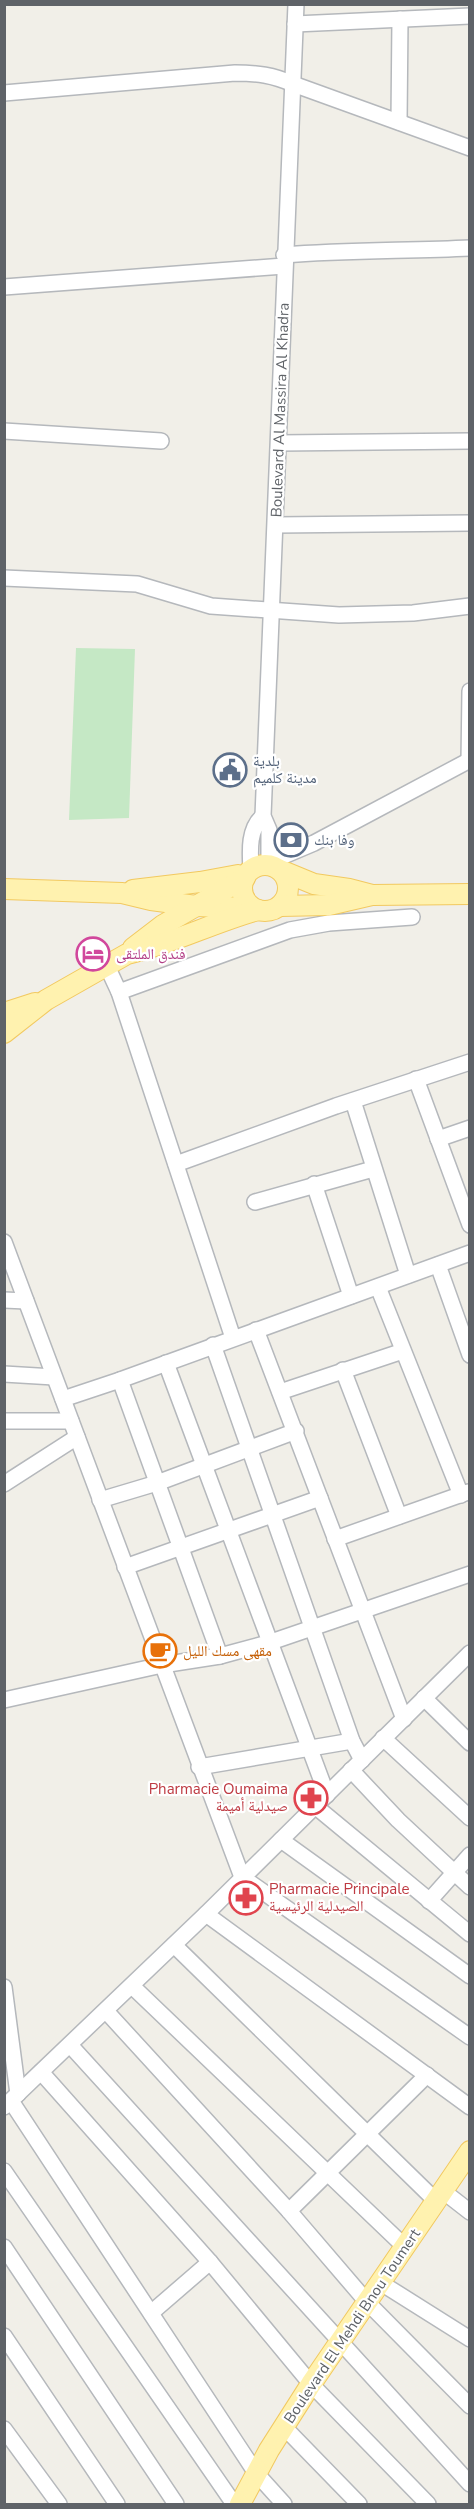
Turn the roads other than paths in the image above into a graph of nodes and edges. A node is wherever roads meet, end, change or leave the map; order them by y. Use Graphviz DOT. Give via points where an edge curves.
graph roads {
  1 [pos="296,4"];
  2 [pos="470,16"];
  3 [pos="400,19"];
  4 [pos="295,24"];
  5 [pos="293,84"];
  6 [pos="4,93"];
  7 [pos="399,122"];
  8 [pos="470,148"];
  9 [pos="470,248"];
  10 [pos="284,261"];
  11 [pos="4,287"];
  12 [pos="4,431"];
  13 [pos="161,441"];
  14 [pos="470,441"];
  15 [pos="279,442"];
  16 [pos="470,523"];
  17 [pos="276,525"];
  18 [pos="4,578"];
  19 [pos="470,606"];
  20 [pos="271,610"];
  21 [pos="470,691"];
  22 [pos="469,761"];
  23 [pos="263,816"];
  24 [pos="270,835"];
  25 [pos="314,843"];
  26 [pos="291,852"];
  27 [pos="268,872"];
  28 [pos="4,889"];
  29 [pos="122,893"];
  30 [pos="470,894"];
  31 [pos="372,895"];
  32 [pos="196,906"];
  33 [pos="280,906"];
  34 [pos="256,909"];
  35 [pos="412,917"];
  36 [pos="127,954"];
  37 [pos="106,964"];
  38 [pos="119,992"];
  39 [pos="46,1000"];
  40 [pos="4,1013"];
  41 [pos="4,1033"];
  42 [pos="470,1062"];
  43 [pos="416,1079"];
  44 [pos="353,1101"];
  45 [pos="470,1128"];
  46 [pos="438,1139"];
  47 [pos="176,1164"];
  48 [pos="373,1168"];
  49 [pos="314,1184"];
  50 [pos="464,1195"];
  51 [pos="255,1202"];
  52 [pos="470,1225"];
  53 [pos="4,1242"];
  54 [pos="470,1253"];
  55 [pos="438,1265"];
  56 [pos="408,1275"];
  57 [pos="378,1287"];
  58 [pos="351,1296"];
  59 [pos="4,1300"];
  60 [pos="26,1301"];
  61 [pos="256,1330"];
  62 [pos="232,1338"];
  63 [pos="213,1345"];
  64 [pos="403,1351"];
  65 [pos="470,1355"];
  66 [pos="166,1363"];
  67 [pos="343,1370"];
  68 [pos="4,1374"];
  69 [pos="54,1377"];
  70 [pos="120,1380"];
  71 [pos="280,1392"];
  72 [pos="63,1399"];
  73 [pos="4,1421"];
  74 [pos="71,1421"];
  75 [pos="296,1431"];
  76 [pos="77,1437"];
  77 [pos="248,1448"];
  78 [pos="203,1465"];
  79 [pos="157,1483"];
  80 [pos="4,1484"];
  81 [pos="465,1493"];
  82 [pos="320,1498"];
  83 [pos="100,1500"];
  84 [pos="273,1516"];
  85 [pos="399,1516"];
  86 [pos="228,1531"];
  87 [pos="335,1539"];
  88 [pos="180,1549"];
  89 [pos="125,1567"];
  90 [pos="470,1574"];
  91 [pos="361,1612"];
  92 [pos="313,1628"];
  93 [pos="268,1643"];
  94 [pos="470,1653"];
  95 [pos="220,1656"];
  96 [pos="162,1665"];
  97 [pos="424,1698"];
  98 [pos="4,1700"];
  99 [pos="404,1719"];
  100 [pos="383,1738"];
  101 [pos="352,1741"];
  102 [pos="470,1743"];
  103 [pos="309,1748"];
  104 [pos="356,1765"];
  105 [pos="199,1767"];
  106 [pos="327,1795"];
  107 [pos="315,1806"];
  108 [pos="470,1818"];
  109 [pos="280,1840"];
  110 [pos="470,1854"];
  111 [pos="455,1873"];
  112 [pos="242,1877"];
  113 [pos="470,1887"];
  114 [pos="429,1901"];
  115 [pos="206,1914"];
  116 [pos="470,1934"];
  117 [pos="174,1945"];
  118 [pos="470,1976"];
  119 [pos="132,1986"];
  120 [pos="4,1988"];
  121 [pos="106,2011"];
  122 [pos="470,2037"];
  123 [pos="70,2044"];
  124 [pos="41,2072"];
  125 [pos="428,2075"];
  126 [pos="11,2101"];
  127 [pos="470,2107"];
  128 [pos="368,2132"];
  129 [pos="469,2152"];
  130 [pos="4,2171"];
  131 [pos="326,2174"];
  132 [pos="439,2196"];
  133 [pos="289,2211"];
  134 [pos="470,2212"];
  135 [pos="4,2247"];
  136 [pos="405,2247"];
  137 [pos="210,2262"];
  138 [pos="381,2283"];
  139 [pos="368,2302"];
  140 [pos="151,2313"];
  141 [pos="4,2337"];
  142 [pos="470,2339"];
  143 [pos="340,2342"];
  144 [pos="311,2384"];
  145 [pos="470,2406"];
  146 [pos="284,2427"];
  147 [pos="4,2428"];
  148 [pos="256,2474"];
  149 [pos="470,2484"];
  150 [pos="59,2505"];
  151 [pos="117,2505"];
  152 [pos="176,2505"];
  153 [pos="234,2505"];
  154 [pos="240,2505"];
  155 [pos="284,2505"];
  156 [pos="359,2505"];
  157 [pos="428,2505"];
  1 -- 4 [label="street, Boulevard Al Massira Al Khadra"];
  2 -- 3 [label="street"];
  3 -- 4 [label="street"];
  3 -- 7 [label="street"];
  4 -- 5 [label="street, Boulevard Al Massira Al Khadra"];
  5 -- 6 [label="street" via="276,76 235,73"];
  5 -- 7 [label="street"];
  5 -- 10 [label="street, Boulevard Al Massira Al Khadra"];
  7 -- 8 [label="street"];
  9 -- 10 [label="street" via="351,250"];
  10 -- 11 [label="street"];
  10 -- 15 [label="street, Boulevard Al Massira Al Khadra"];
  12 -- 13 [label="street"];
  14 -- 15 [label="street"];
  15 -- 17 [label="street, Boulevard Al Massira Al Khadra"];
  16 -- 17 [label="street"];
  17 -- 20 [label="street, Boulevard Al Massira Al Khadra"];
  18 -- 20 [label="street" via="137,585 212,606"];
  19 -- 20 [label="street" via="413,613 339,615"];
  20 -- 23 [label="street, Boulevard Al Massira Al Khadra"];
  21 -- 22 [label="street"];
  22 -- 25 [label="street"];
  23 -- 24 [label="street, Boulevard Al Massira Al Khadra"];
  23 -- 27 [label="street, Boulevard Al Massira Al Khadra" via="252,833"];
  24 -- 26 [label="street" via="276,845"];
  24 -- 27 [label="street, Boulevard Al Massira Al Khadra"];
  25 -- 26 [label="street"];
  25 -- 27 [label="street"];
  26 -- 27 [label="street"];
  27 -- 29 [label="main road"];
  27 -- 31 [label="main road"];
  27 -- 32 [label="main road"];
  27 -- 33 [label="main road" via="288,894"];
  27 -- 34 [label="main road" via="243,895"];
  28 -- 29 [label="main road"];
  29 -- 32 [label="main road"];
  30 -- 31 [label="main road"];
  31 -- 33 [label="main road" via="328,905"];
  32 -- 34 [label="main road"];
  32 -- 36 [label="main road" via="163,925"];
  33 -- 34 [label="main road" via="270,911"];
  34 -- 36 [label="main road"];
  35 -- 38 [label="street" via="290,930"];
  36 -- 37 [label="main road"];
  37 -- 38 [label="street"];
  37 -- 39 [label="main road"];
  38 -- 47 [label="street"];
  39 -- 40 [label="main road"];
  39 -- 41 [label="main road"];
  42 -- 43 [label="street"];
  43 -- 44 [label="street"];
  43 -- 46 [label="street"];
  44 -- 47 [label="street"];
  44 -- 48 [label="street"];
  45 -- 46 [label="street"];
  46 -- 50 [label="street"];
  47 -- 62 [label="street"];
  48 -- 49 [label="street"];
  48 -- 56 [label="street"];
  49 -- 51 [label="street"];
  49 -- 58 [label="street"];
  50 -- 52 [label="street"];
  53 -- 60 [label="street"];
  54 -- 55 [label="street"];
  55 -- 56 [label="street"];
  55 -- 65 [label="street"];
  56 -- 57 [label="street"];
  57 -- 58 [label="street"];
  57 -- 64 [label="street"];
  58 -- 61 [label="street"];
  59 -- 60 [label="street"];
  60 -- 69 [label="street"];
  61 -- 62 [label="street"];
  61 -- 71 [label="street"];
  62 -- 63 [label="street"];
  63 -- 66 [label="street"];
  63 -- 77 [label="street"];
  64 -- 67 [label="street"];
  64 -- 81 [label="street"];
  66 -- 70 [label="street"];
  66 -- 78 [label="street"];
  67 -- 71 [label="street"];
  67 -- 85 [label="street"];
  68 -- 69 [label="street"];
  69 -- 72 [label="street"];
  70 -- 72 [label="street"];
  70 -- 79 [label="street"];
  71 -- 75 [label="street"];
  72 -- 74 [label="street"];
  73 -- 74 [label="street"];
  74 -- 76 [label="street"];
  75 -- 77 [label="street"];
  75 -- 82 [label="street"];
  76 -- 80 [label="street"];
  76 -- 83 [label="street"];
  77 -- 78 [label="street"];
  77 -- 84 [label="street"];
  78 -- 79 [label="street"];
  78 -- 86 [label="street"];
  79 -- 83 [label="street"];
  79 -- 88 [label="street"];
  81 -- 85 [label="street"];
  82 -- 84 [label="street"];
  82 -- 87 [label="street"];
  83 -- 89 [label="street"];
  84 -- 86 [label="street"];
  84 -- 92 [label="street"];
  85 -- 87 [label="street"];
  86 -- 88 [label="street"];
  86 -- 93 [label="street"];
  87 -- 91 [label="street"];
  88 -- 89 [label="street"];
  88 -- 95 [label="street"];
  89 -- 96 [label="street"];
  90 -- 91 [label="street"];
  91 -- 92 [label="street"];
  91 -- 99 [label="street"];
  92 -- 93 [label="street"];
  92 -- 101 [label="street"];
  93 -- 95 [label="street"];
  93 -- 103 [label="street"];
  94 -- 97 [label="street"];
  95 -- 96 [label="street"];
  96 -- 98 [label="street"];
  96 -- 105 [label="street"];
  97 -- 99 [label="street"];
  97 -- 102 [label="street"];
  99 -- 100 [label="street"];
  100 -- 104 [label="street"];
  100 -- 108 [label="street"];
  101 -- 103 [label="street"];
  101 -- 104 [label="street"];
  103 -- 105 [label="street"];
  103 -- 106 [label="street"];
  104 -- 106 [label="street"];
  104 -- 111 [label="street" via="398,1820"];
  105 -- 112 [label="street"];
  106 -- 107 [label="street"];
  107 -- 109 [label="street"];
  107 -- 114 [label="street"];
  109 -- 112 [label="street"];
  109 -- 118 [label="street"];
  110 -- 111 [label="street"];
  111 -- 113 [label="street"];
  111 -- 114 [label="street"];
  112 -- 115 [label="street"];
  112 -- 122 [label="street"];
  114 -- 116 [label="street"];
  115 -- 117 [label="street"];
  115 -- 125 [label="street"];
  117 -- 119 [label="street"];
  117 -- 128 [label="street"];
  119 -- 121 [label="street"];
  119 -- 131 [label="street" via="247,2093"];
  120 -- 126 [label="street"];
  121 -- 123 [label="street"];
  121 -- 133 [label="street"];
  123 -- 124 [label="street"];
  123 -- 143 [label="street"];
  124 -- 126 [label="street"];
  124 -- 137 [label="street"];
  125 -- 127 [label="street"];
  125 -- 128 [label="street"];
  126 -- 140 [label="street"];
  128 -- 131 [label="street"];
  128 -- 132 [label="street"];
  129 -- 132 [label="main road, Boulevard El Mehdi Bnou Toumert"];
  130 -- 153 [label="street"];
  131 -- 133 [label="street"];
  131 -- 136 [label="street"];
  132 -- 134 [label="street"];
  132 -- 136 [label="main road, Boulevard El Mehdi Bnou Toumert"];
  133 -- 139 [label="street"];
  135 -- 152 [label="street"];
  136 -- 138 [label="main road, Boulevard El Mehdi Bnou Toumert"];
  137 -- 140 [label="street"];
  137 -- 144 [label="street"];
  138 -- 139 [label="main road, Boulevard El Mehdi Bnou Toumert"];
  138 -- 142 [label="street"];
  139 -- 143 [label="main road, Boulevard El Mehdi Bnou Toumert"];
  139 -- 145 [label="street"];
  140 -- 148 [label="street"];
  141 -- 151 [label="street"];
  143 -- 144 [label="main road, Boulevard El Mehdi Bnou Toumert"];
  143 -- 149 [label="street"];
  144 -- 146 [label="main road, Boulevard El Mehdi Bnou Toumert"];
  144 -- 157 [label="street"];
  146 -- 148 [label="main road, Boulevard El Mehdi Bnou Toumert"];
  146 -- 156 [label="street"];
  147 -- 150 [label="street"];
  148 -- 154 [label="main road, Boulevard El Mehdi Bnou Toumert"];
  148 -- 155 [label="street"];
}
